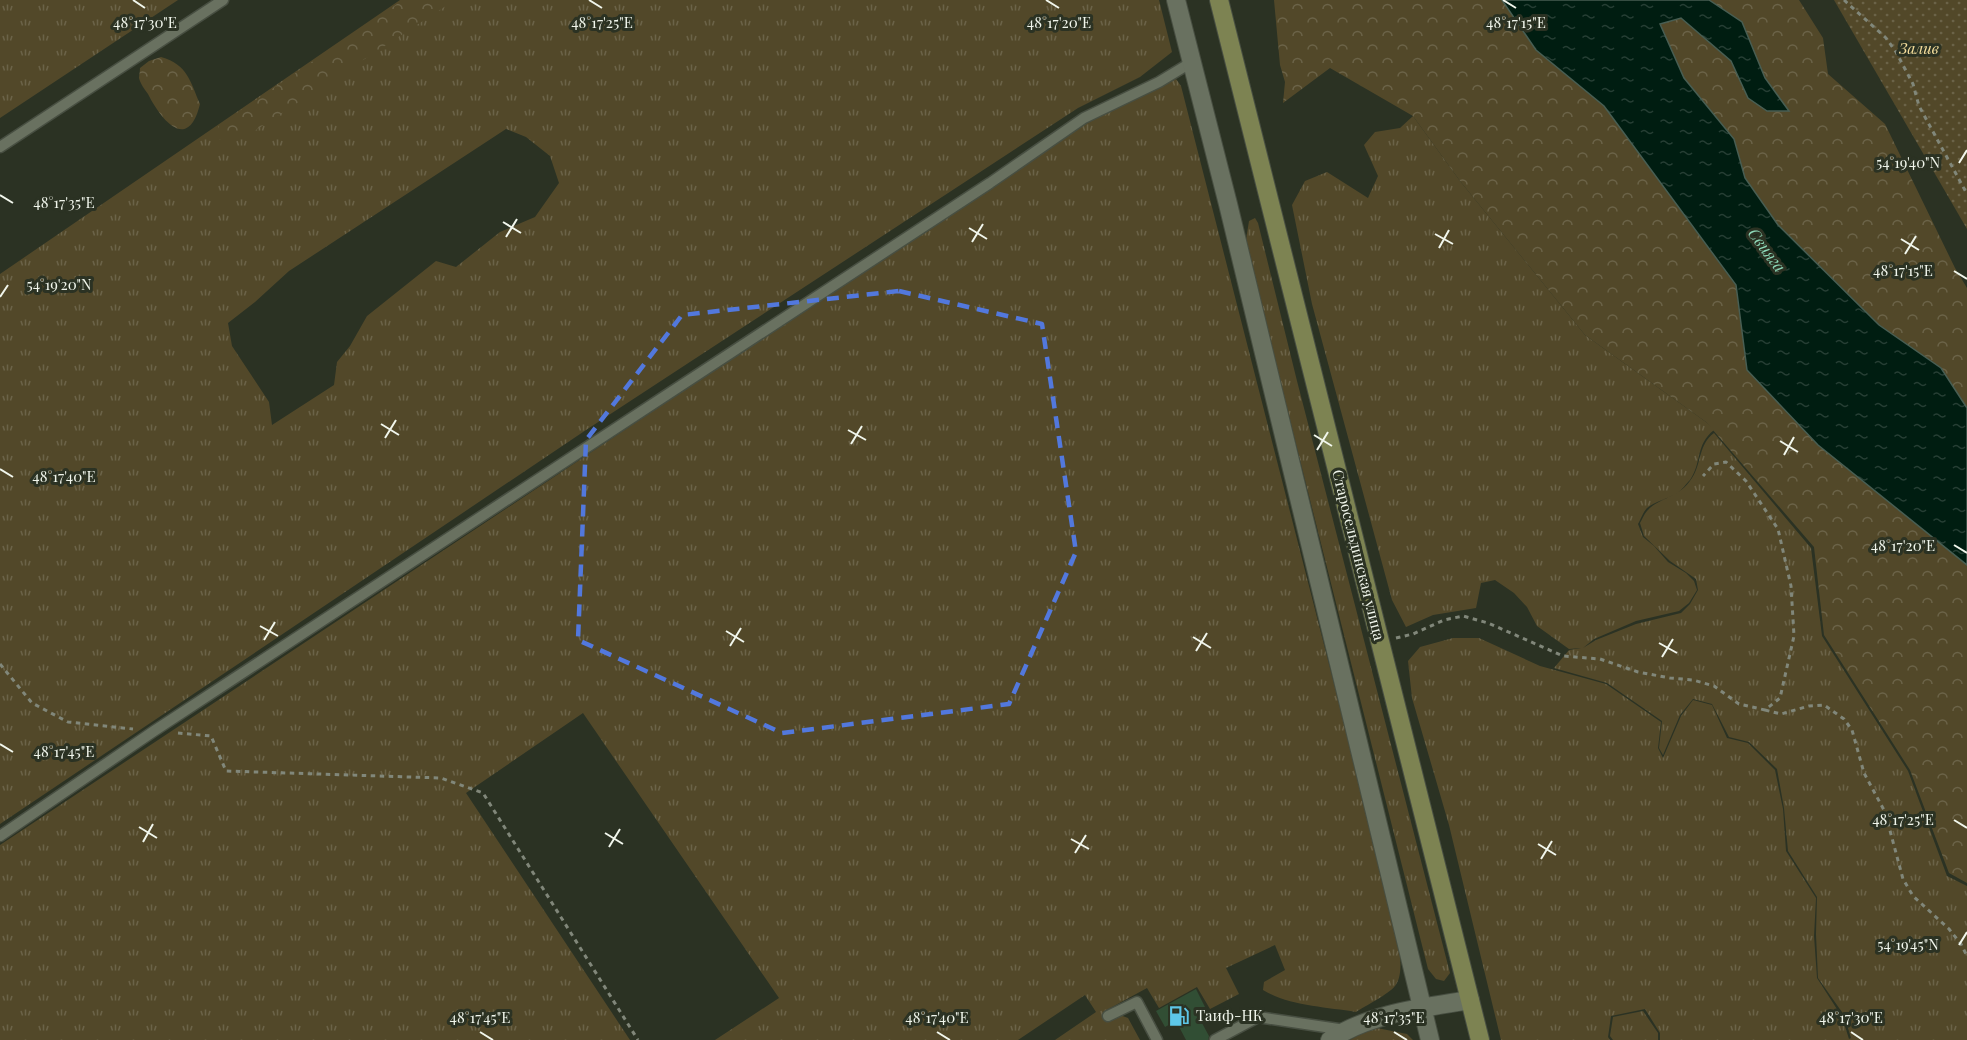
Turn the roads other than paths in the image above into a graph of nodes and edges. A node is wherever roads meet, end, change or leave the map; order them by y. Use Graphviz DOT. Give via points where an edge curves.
graph roads {
  1 [pos="223,0"];
  2 [pos="1176,0"];
  3 [pos="1219,0"];
  4 [pos="1191,62"];
  5 [pos="0,147"];
  6 [pos="0,836"];
  7 [pos="1470,1000"];
  8 [pos="1423,1008"];
  9 [pos="1108,1016"];
  10 [pos="1338,1035"];
  11 [pos="1157,1040"];
  12 [pos="1215,1040"];
  13 [pos="1431,1040"];
  14 [pos="1480,1040"];
  1 -- 5 [label="lane"];
  2 -- 4 [label="street"];
  3 -- 7 [label="main road, Старосельдинская улица"];
  4 -- 6 [label="lane" via="1084,118 153,731"];
  4 -- 8 [label="street"];
  7 -- 8 [label="street"];
  7 -- 14 [label="main road, Старосельдинская улица"];
  8 -- 10 [label="street" via="1369,1020"];
  8 -- 13 [label="street"];
  9 -- 11 [label="lane" via="1137,1002"];
  10 -- 12 [label="lane" via="1258,1017"];
}
